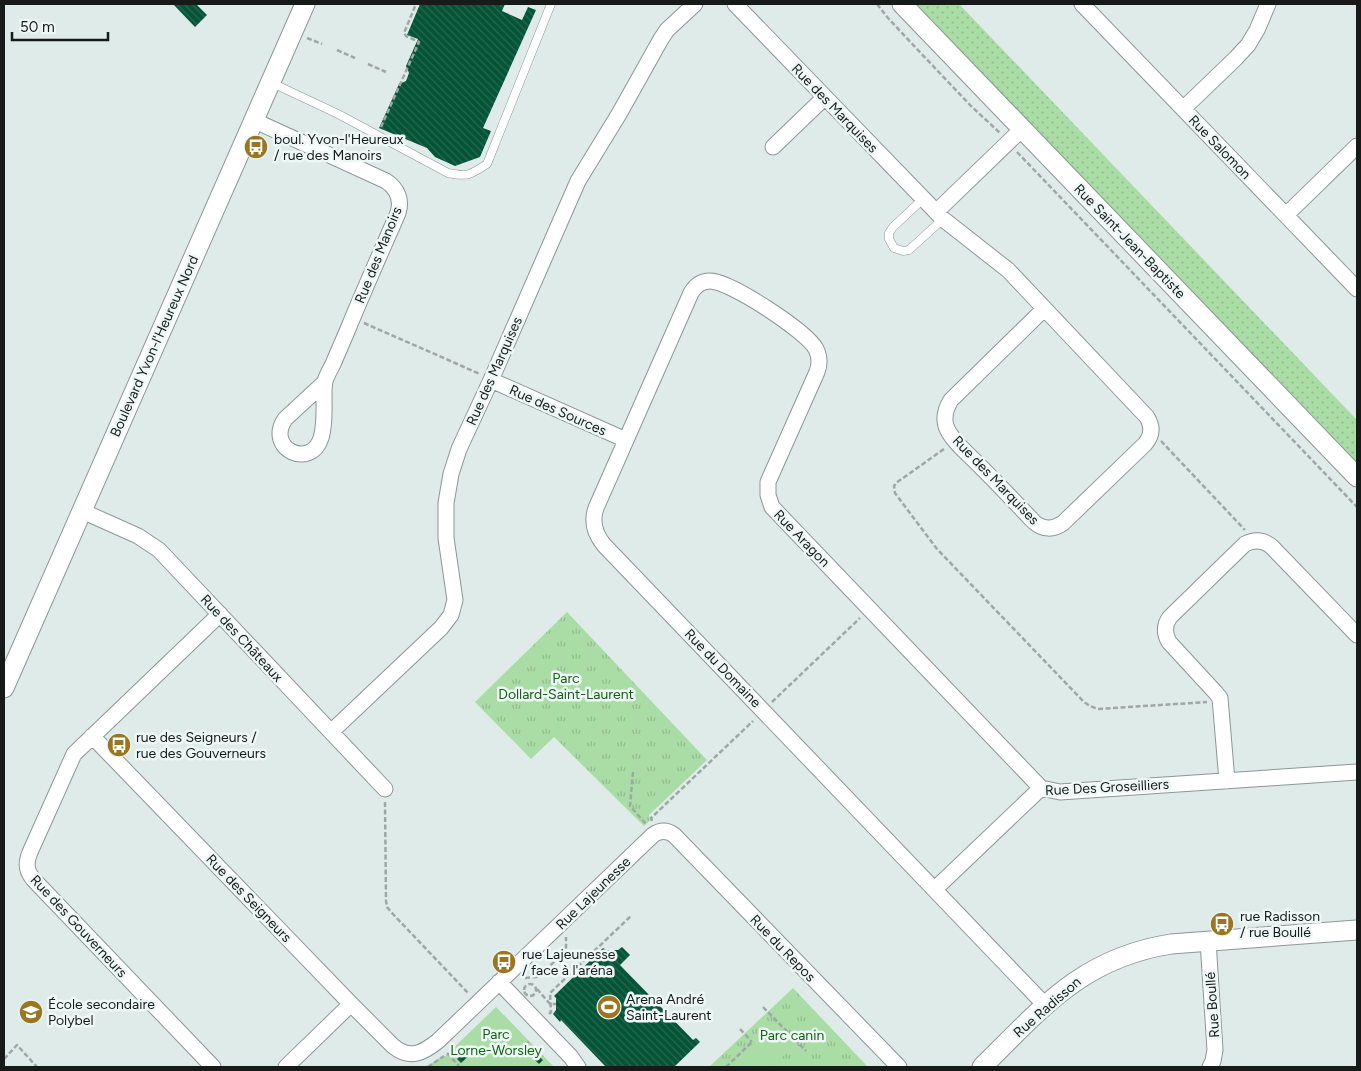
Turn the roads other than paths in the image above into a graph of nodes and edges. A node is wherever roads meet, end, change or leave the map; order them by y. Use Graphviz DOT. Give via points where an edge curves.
graph roads {
  1 [pos="305,4"];
  2 [pos="551,4"];
  3 [pos="695,4"];
  4 [pos="734,4"];
  5 [pos="902,4"];
  6 [pos="1082,4"];
  7 [pos="1268,4"];
  8 [pos="270,82"];
  9 [pos="825,98"];
  10 [pos="1183,109"];
  11 [pos="253,120"];
  12 [pos="1022,129"];
  13 [pos="1357,146"];
  14 [pos="773,147"];
  15 [pos="923,199"];
  16 [pos="1286,215"];
  17 [pos="939,216"];
  18 [pos="705,281"];
  19 [pos="1357,290"];
  20 [pos="1044,309"];
  21 [pos="485,377"];
  22 [pos="325,382"];
  23 [pos="626,440"];
  24 [pos="1357,477"];
  25 [pos="82,511"];
  26 [pos="220,614"];
  27 [pos="1357,635"];
  28 [pos="4,688"];
  29 [pos="332,732"];
  30 [pos="92,736"];
  31 [pos="1357,772"];
  32 [pos="1227,781"];
  33 [pos="1041,788"];
  34 [pos="385,789"];
  35 [pos="665,831"];
  36 [pos="935,889"];
  37 [pos="1357,930"];
  38 [pos="1208,941"];
  39 [pos="499,982"];
  40 [pos="351,1004"];
  41 [pos="1045,1005"];
  42 [pos="409,1054"];
  43 [pos="213,1067"];
  44 [pos="286,1067"];
  45 [pos="578,1067"];
  46 [pos="899,1067"];
  47 [pos="982,1067"];
  48 [pos="1210,1067"];
  1 -- 8 [label="street, Boulevard Yvon-l'Heureux Nord"];
  2 -- 8 [label="lane" via="486,164 472,175 448,173"];
  3 -- 21 [label="street, Rue des Marquises" via="661,39 578,181"];
  4 -- 9 [label="street, Rue des Marquises"];
  5 -- 12 [label="street, Rue Saint-Jean-Baptiste"];
  6 -- 10 [label="street, Rue Salomon"];
  7 -- 10 [label="street" via="1248,45"];
  8 -- 11 [label="street, Boulevard Yvon-l'Heureux Nord"];
  9 -- 14 [label="street"];
  9 -- 15 [label="street, Rue des Marquises"];
  10 -- 16 [label="street, Rue Salomon"];
  11 -- 22 [label="street, Rue des Manoirs" via="386,182 399,197 398,213"];
  11 -- 25 [label="street, Boulevard Yvon-l'Heureux Nord"];
  12 -- 17 [label="street"];
  12 -- 24 [label="street, Rue Saint-Jean-Baptiste"];
  13 -- 16 [label="street"];
  15 -- 17 [label="street, Rue des Marquises"];
  15 -- 17 [label="lane" via="891,230 889,239 894,248 903,252 909,250"];
  16 -- 19 [label="street, Rue Salomon"];
  17 -- 20 [label="street, Rue des Marquises" via="1005,268"];
  18 -- 23 [label="street, Rue du Domaine" via="691,293"];
  18 -- 33 [label="street, Rue Aragon" via="720,283 765,307 792,326 818,352 819,368 767,486 770,503"];
  20 -- 20 [label="street, Rue des Marquises" via="951,400 945,420 956,441 1034,522 1041,527 1052,528 1063,523 1145,444 1151,431 1145,414"];
  21 -- 23 [label="street, Rue des Sources"];
  21 -- 29 [label="street, Rue des Marquises" via="451,474 446,503 446,538 455,595 451,615"];
  23 -- 36 [label="street, Rue du Domaine" via="594,512 594,526 599,539"];
  25 -- 26 [label="street, Rue des Châteaux" via="152,545"];
  25 -- 28 [label="street, Boulevard Yvon-l'Heureux Nord"];
  26 -- 29 [label="street, Rue des Châteaux"];
  26 -- 30 [label="street, Rue des Gouverneurs"];
  27 -- 32 [label="street" via="1272,547 1256,541 1242,547 1170,617 1166,627 1169,642 1221,702"];
  29 -- 34 [label="street, Rue des Châteaux"];
  30 -- 40 [label="street, Rue des Seigneurs"];
  30 -- 43 [label="street, Rue des Gouverneurs" via="70,762 29,856 27,870 33,880"];
  31 -- 32 [label="street, Rue Des Groseilliers"];
  32 -- 33 [label="street, Rue Des Groseilliers" via="1060,792"];
  33 -- 36 [label="street, Rue Des Groseilliers"];
  35 -- 39 [label="street, Rue Lajeunesse" via="653,835"];
  35 -- 46 [label="street, Rue du Repos" via="674,835"];
  36 -- 41 [label="street, Rue du Domaine"];
  37 -- 38 [label="street, Rue Radisson"];
  38 -- 41 [label="street, Rue Radisson" via="1159,946 1122,956 1088,972"];
  38 -- 48 [label="street, Rue Boullé" via="1215,1050"];
  39 -- 42 [label="street, Rue Lajeunesse" via="432,1046"];
  39 -- 45 [label="street"];
  40 -- 42 [label="street, Rue des Seigneurs" via="393,1046"];
  40 -- 44 [label="street"];
  41 -- 47 [label="street, Rue Radisson"];
}
